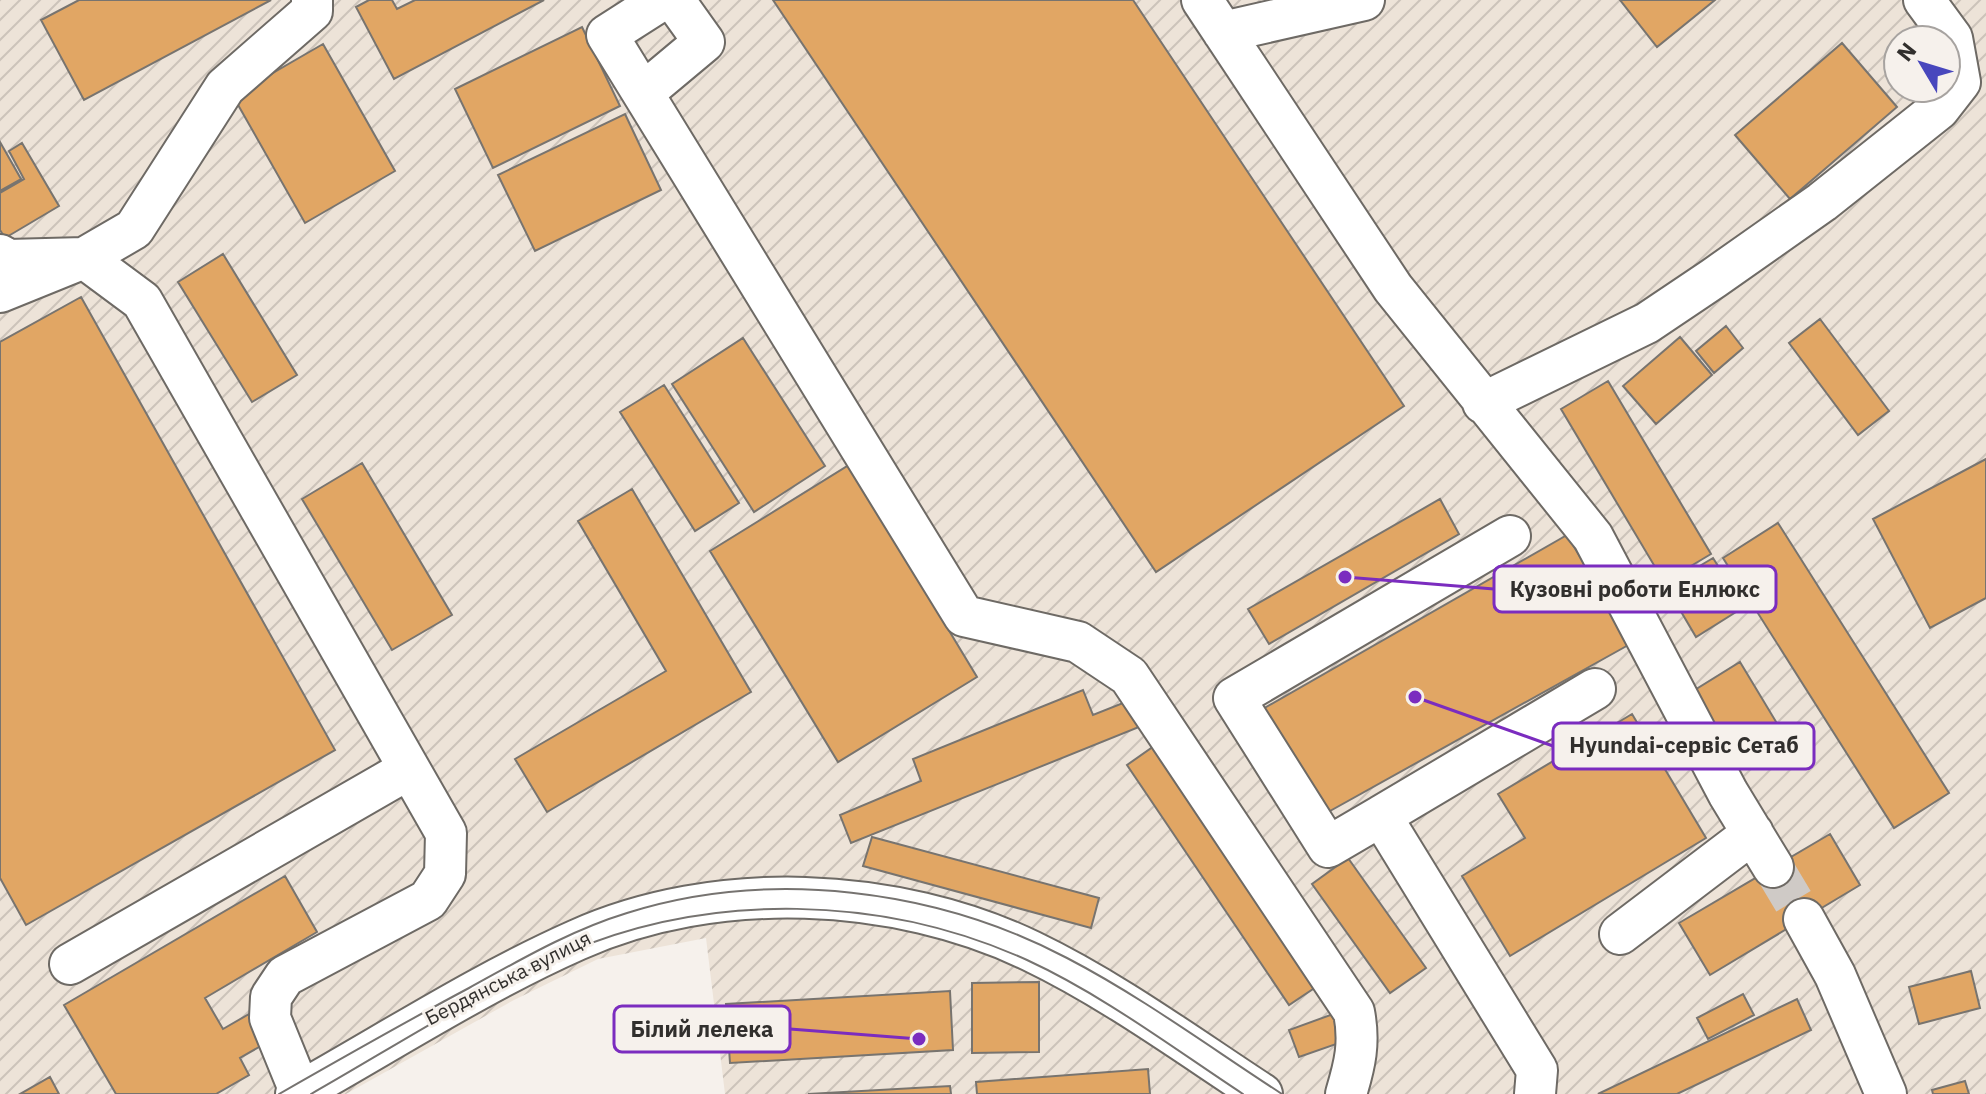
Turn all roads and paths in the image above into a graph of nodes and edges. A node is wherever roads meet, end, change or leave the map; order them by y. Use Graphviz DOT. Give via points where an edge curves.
graph roads {
  1 [pos="312,0"];
  2 [pos="662,0"];
  3 [pos="674,0"];
  4 [pos="1364,0"];
  5 [pos="1924,0"];
  6 [pos="1213,16"];
  7 [pos="643,93"];
  8 [pos="0,255"];
  9 [pos="84,258"];
  10 [pos="0,292"];
  11 [pos="1483,403"];
  12 [pos="1510,536"];
  13 [pos="1595,689"];
  14 [pos="409,769"];
  15 [pos="1381,816"];
  16 [pos="1753,833"];
  17 [pos="1773,867"];
  18 [pos="1804,919"];
  19 [pos="1620,934"];
  20 [pos="70,964"];
  21 [pos="299,1093"];
  22 [pos="1262,1094"];
  23 [pos="1346,1094"];
  24 [pos="1535,1094"];
  25 [pos="1886,1094"];
  1 -- 9 [label="street" via="312,11 225,87 134,229"];
  2 -- 7 [label="street" via="607,35"];
  3 -- 7 [label="street" via="704,42"];
  4 -- 6 [label="street"];
  5 -- 11 [label="street" via="1952,38 1960,82 1939,109 1822,202 1647,323"];
  6 -- 11 [label="street" via="1393,288"];
  7 -- 23 [label="street" via="964,616 1078,642 1129,676 1354,1012 1357,1060"];
  8 -- 9 [label="street" via="8,260"];
  9 -- 10 [label="street"];
  9 -- 14 [label="street" via="142,301"];
  11 -- 16 [label="street" via="1593,537"];
  12 -- 15 [label="street" via="1234,698 1328,847"];
  13 -- 15 [label="street"];
  14 -- 20 [label="street"];
  14 -- 21 [label="street" via="446,833 445,874 428,900 285,976 271,997 270,1018"];
  15 -- 24 [label="street" via="1537,1070"];
  16 -- 17 [label="street"];
  16 -- 19 [label="street"];
  18 -- 25 [label="street" via="1835,975"];
  21 -- 22 [label="street, Бердянська вулиця" via="578,939 665,912 761,899 891,908 1017,945 1077,975"];
}
